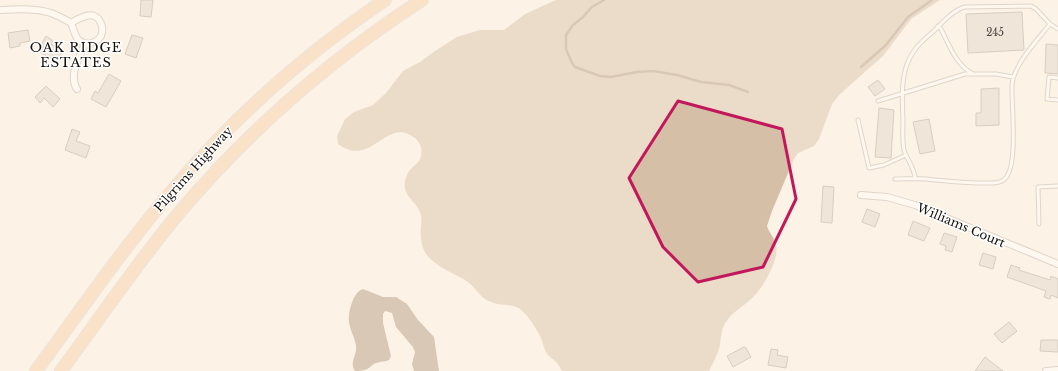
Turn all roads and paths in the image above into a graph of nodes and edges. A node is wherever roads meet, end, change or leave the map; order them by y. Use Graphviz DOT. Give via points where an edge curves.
graph roads {
  1 [pos="385,0"];
  2 [pos="420,1"];
  3 [pos="0,10"];
  4 [pos="71,23"];
  5 [pos="1050,24"];
  6 [pos="938,26"];
  7 [pos="1058,29"];
  8 [pos="85,43"];
  9 [pos="973,74"];
  10 [pos="1013,77"];
  11 [pos="1058,78"];
  12 [pos="77,90"];
  13 [pos="902,93"];
  14 [pos="1058,100"];
  15 [pos="878,101"];
  16 [pos="858,120"];
  17 [pos="906,155"];
  18 [pos="895,179"];
  19 [pos="915,179"];
  20 [pos="1058,186"];
  21 [pos="862,195"];
  22 [pos="1039,224"];
  23 [pos="1058,264"];
  24 [pos="1058,370"];
  25 [pos="36,371"];
  26 [pos="62,371"];
  27 [pos="1046,371"];
  1 -- 25 [label="highway, Pilgrims Highway" via="298,65 208,150 138,231"];
  2 -- 26 [label="highway, Pilgrims Highway" via="366,38 307,84 230,157 155,244"];
  3 -- 4 [label="street" via="45,12"];
  4 -- 8 [label="street" via="77,37"];
  4 -- 8 [label="street" via="88,15 100,20 103,28 100,38 92,43"];
  5 -- 6 [label="lane" via="1031,6 973,7 960,9"];
  5 -- 7 [label="lane"];
  5 -- 10 [label="lane"];
  6 -- 9 [label="lane" via="954,54"];
  6 -- 13 [label="lane" via="918,45 911,56"];
  8 -- 12 [label="street" via="73,74"];
  9 -- 10 [label="lane" via="1000,74"];
  9 -- 13 [label="lane" via="961,75"];
  10 -- 19 [label="lane" via="1012,164 1005,179 995,183 961,183"];
  11 -- 14 [label="lane" via="1049,77 1047,98"];
  13 -- 15 [label="lane"];
  13 -- 17 [label="lane" via="903,146"];
  16 -- 17 [label="lane" via="869,168 884,165"];
  17 -- 19 [label="lane"];
  18 -- 19 [label="lane"];
  20 -- 22 [label="lane" via="1038,187"];
  21 -- 23 [label="street, Williams Court" via="887,197 915,205"];
  24 -- 27 [label="street"];
}
